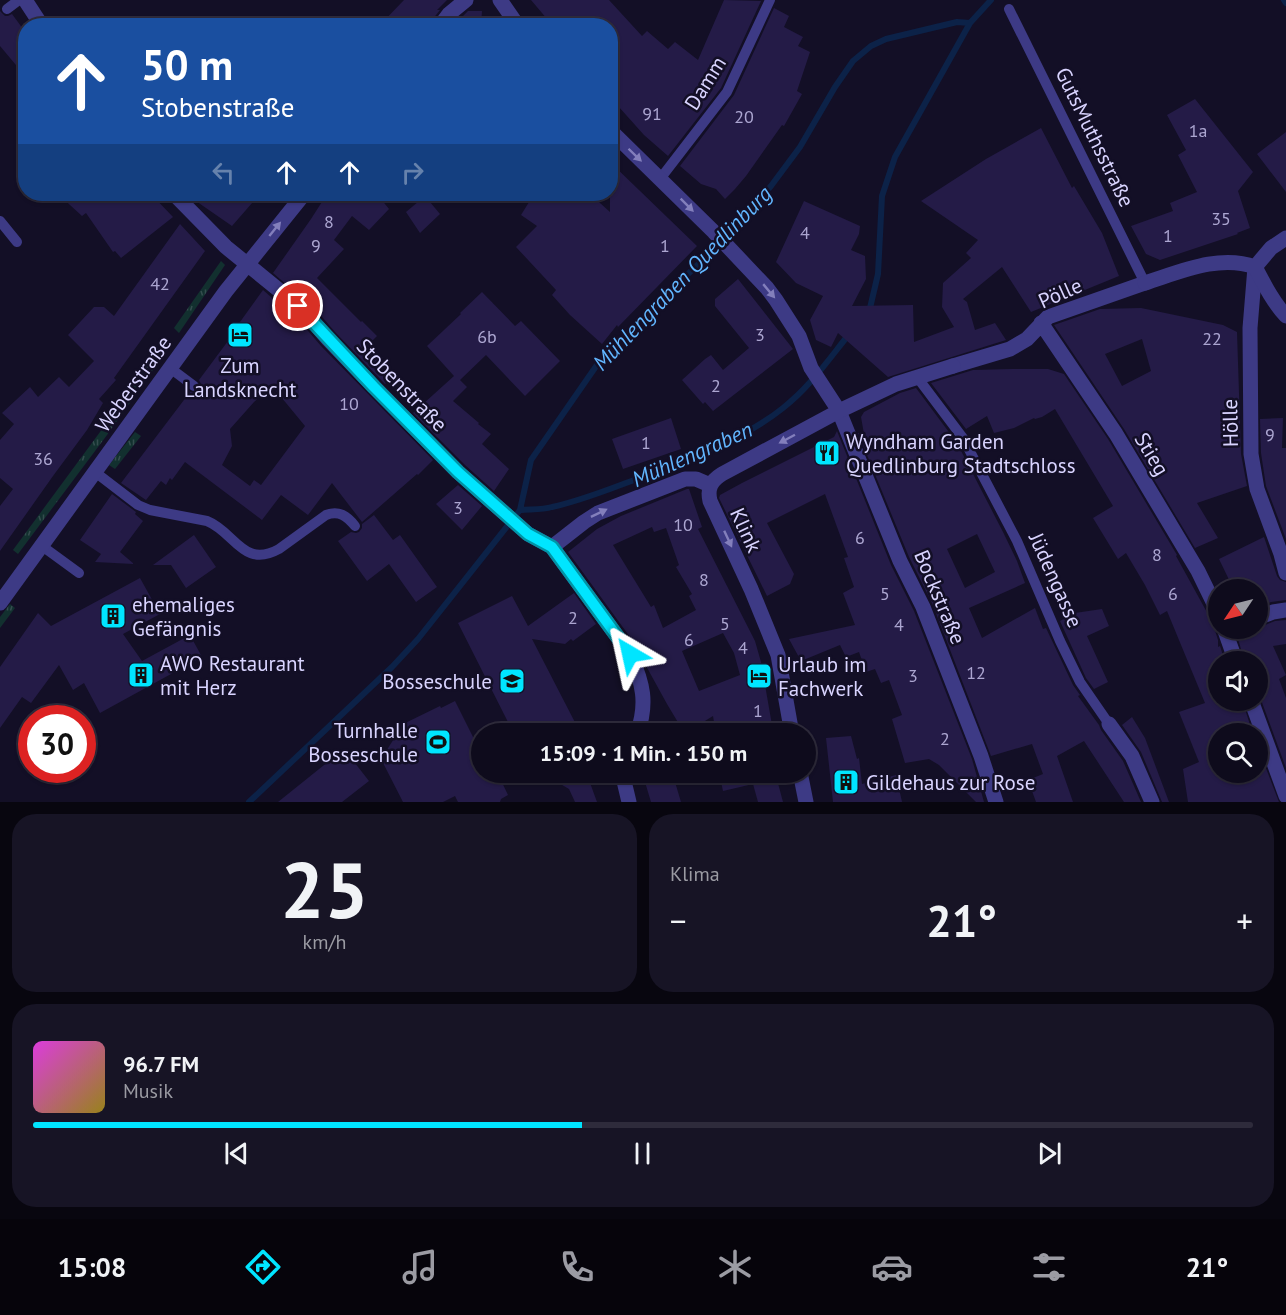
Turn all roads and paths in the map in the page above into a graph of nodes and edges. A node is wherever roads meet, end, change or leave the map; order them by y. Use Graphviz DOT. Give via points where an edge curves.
graph roads {
  1 [pos="19,0"];
  2 [pos="25,0"];
  3 [pos="466,0"];
  4 [pos="500,0"];
  5 [pos="770,0"];
  6 [pos="7,9"];
  7 [pos="1009,9"];
  8 [pos="37,18"];
  9 [pos="446,18"];
  10 [pos="512,18"];
  11 [pos="618,138"];
  12 [pos="660,179"];
  13 [pos="181,201"];
  14 [pos="298,201"];
  15 [pos="0,221"];
  16 [pos="1286,238"];
  17 [pos="18,242"];
  18 [pos="247,264"];
  19 [pos="1255,267"];
  20 [pos="1145,283"];
  21 [pos="1286,316"];
  22 [pos="1041,323"];
  23 [pos="170,368"];
  24 [pos="916,377"];
  25 [pos="194,386"];
  26 [pos="839,411"];
  27 [pos="95,472"];
  28 [pos="710,485"];
  29 [pos="355,525"];
  30 [pos="42,546"];
  31 [pos="552,547"];
  32 [pos="79,573"];
  33 [pos="1286,573"];
  34 [pos="1208,592"];
  35 [pos="0,603"];
  36 [pos="1286,610"];
  37 [pos="1268,614"];
  38 [pos="1255,711"];
  39 [pos="641,723"];
  40 [pos="790,723"];
  41 [pos="1109,724"];
  42 [pos="624,783"];
  43 [pos="802,783"];
  44 [pos="1286,796"];
  45 [pos="629,802"];
  46 [pos="806,802"];
  47 [pos="996,802"];
  48 [pos="1152,802"];
  1 -- 6 [label="lane"];
  2 -- 8 [label="street"];
  3 -- 9 [label="street"];
  4 -- 10 [label="street"];
  5 -- 12 [label="lane, Damm" via="727,92"];
  7 -- 20 [label="lane, GutsMuthsstraße"];
  11 -- 12 [label="street, Bockstraße, one-way"];
  12 -- 26 [label="street, Bockstraße, one-way" via="776,300 800,336 811,368"];
  13 -- 18 [label="street, Stobenstraße"];
  18 -- 14 [label="street, Weberstraße, one-way"];
  15 -- 17 [label="lane"];
  16 -- 19 [label="street"];
  18 -- 23 [label="street, Weberstraße"];
  18 -- 31 [label="street, Stobenstraße" via="310,318 458,472 528,534"];
  19 -- 20 [label="street, Pölle" via="1240,262 1208,264"];
  19 -- 21 [label="street"];
  19 -- 33 [label="street, Hölle" via="1250,328 1251,454 1259,495"];
  20 -- 22 [label="street, Pölle"];
  22 -- 24 [label="street, Pölle" via="1027,339 1010,349"];
  22 -- 34 [label="street, Stieg" via="1116,434"];
  23 -- 25 [label="lane"];
  23 -- 27 [label="street, Weberstraße"];
  24 -- 26 [label="street, Pölle"];
  24 -- 41 [label="lane, Jüdengasse" via="963,438 1017,541 1080,682"];
  26 -- 28 [label="street, one-way" via="722,474"];
  26 -- 47 [label="street, Bockstraße" via="900,561 923,607"];
  27 -- 29 [label="lane" via="138,505 216,524 239,547 260,555 279,549 332,513 346,516"];
  27 -- 30 [label="street, Weberstraße"];
  31 -- 28 [label="street, one-way" via="608,508 685,479"];
  28 -- 40 [label="street, Klink, one-way" via="710,501 777,655"];
  30 -- 32 [label="lane"];
  30 -- 35 [label="street, Weberstraße"];
  31 -- 39 [label="street" via="630,654 644,704"];
  36 -- 37 [label="street"];
  38 -- 44 [label="street"];
  41 -- 48 [label="street, Jüdengasse" via="1132,756"];
  42 -- 45 [label="street"];
  43 -- 46 [label="street"];
}
